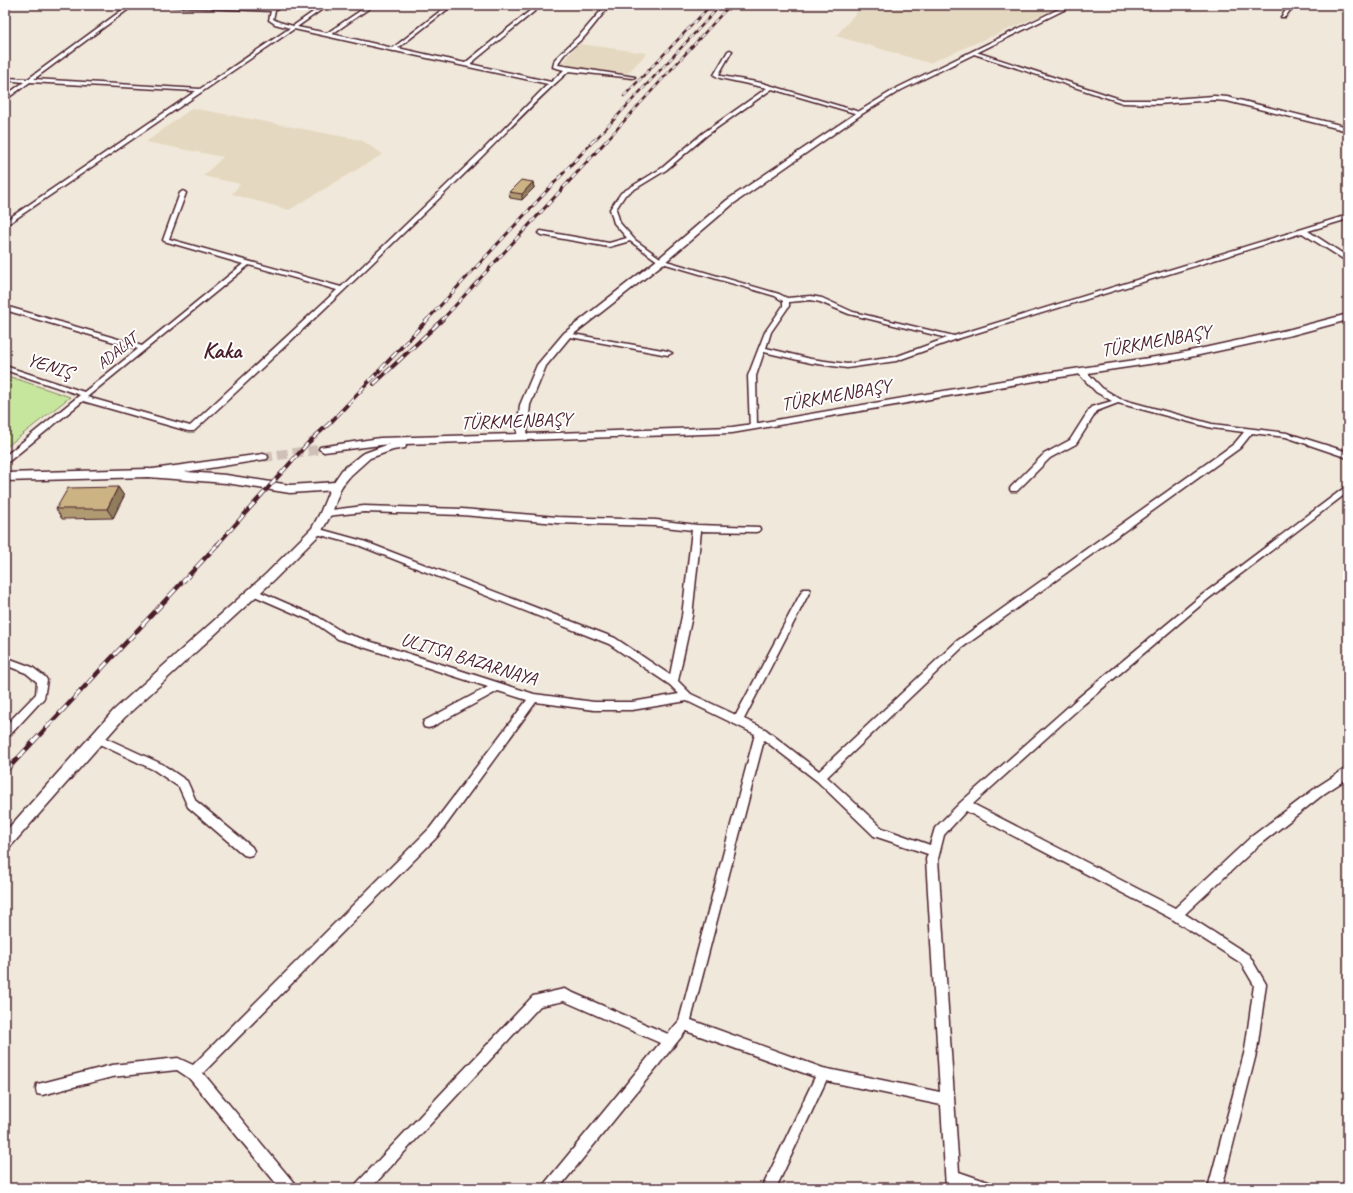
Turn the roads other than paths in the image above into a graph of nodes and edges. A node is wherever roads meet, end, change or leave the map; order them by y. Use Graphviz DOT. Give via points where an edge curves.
graph roads {
  1 [pos="132,5"];
  2 [pos="162,5"];
  3 [pos="280,5"];
  4 [pos="326,5"];
  5 [pos="372,5"];
  6 [pos="451,5"];
  7 [pos="540,5"];
  8 [pos="608,5"];
  9 [pos="1071,5"];
  10 [pos="1292,5"];
  11 [pos="273,10"];
  12 [pos="1283,16"];
  13 [pos="292,27"];
  14 [pos="328,36"];
  15 [pos="393,50"];
  16 [pos="730,51"];
  17 [pos="973,52"];
  18 [pos="465,65"];
  19 [pos="568,69"];
  20 [pos="633,77"];
  21 [pos="5,79"];
  22 [pos="29,80"];
  23 [pos="551,83"];
  24 [pos="771,87"];
  25 [pos="200,90"];
  26 [pos="5,98"];
  27 [pos="860,112"];
  28 [pos="1348,129"];
  29 [pos="183,193"];
  30 [pos="1348,217"];
  31 [pos="5,224"];
  32 [pos="1303,231"];
  33 [pos="541,233"];
  34 [pos="631,239"];
  35 [pos="1348,260"];
  36 [pos="661,261"];
  37 [pos="248,263"];
  38 [pos="342,289"];
  39 [pos="786,300"];
  40 [pos="5,308"];
  41 [pos="1348,317"];
  42 [pos="567,335"];
  43 [pos="954,338"];
  44 [pos="142,348"];
  45 [pos="761,349"];
  46 [pos="668,353"];
  47 [pos="5,368"];
  48 [pos="1081,371"];
  49 [pos="84,396"];
  50 [pos="1118,401"];
  51 [pos="753,427"];
  52 [pos="1250,430"];
  53 [pos="522,437"];
  54 [pos="430,442"];
  55 [pos="324,449"];
  56 [pos="1348,455"];
  57 [pos="263,457"];
  58 [pos="5,460"];
  59 [pos="148,473"];
  60 [pos="5,477"];
  61 [pos="336,486"];
  62 [pos="1348,488"];
  63 [pos="1014,489"];
  64 [pos="326,513"];
  65 [pos="697,528"];
  66 [pos="756,529"];
  67 [pos="316,531"];
  68 [pos="806,591"];
  69 [pos="254,592"];
  70 [pos="5,661"];
  71 [pos="673,682"];
  72 [pos="498,686"];
  73 [pos="688,697"];
  74 [pos="534,698"];
  75 [pos="738,722"];
  76 [pos="428,724"];
  77 [pos="760,732"];
  78 [pos="5,733"];
  79 [pos="98,738"];
  80 [pos="1348,772"];
  81 [pos="820,777"];
  82 [pos="965,805"];
  83 [pos="5,842"];
  84 [pos="248,850"];
  85 [pos="934,851"];
  86 [pos="1176,915"];
  87 [pos="684,1024"];
  88 [pos="670,1041"];
  89 [pos="194,1073"];
  90 [pos="823,1074"];
  91 [pos="42,1089"];
  92 [pos="948,1100"];
  93 [pos="953,1182"];
  94 [pos="289,1188"];
  95 [pos="362,1188"];
  96 [pos="550,1188"];
  97 [pos="768,1188"];
  98 [pos="986,1188"];
  99 [pos="1215,1188"];
  1 -- 22 [label="street"];
  2 -- 11 [label="street"];
  3 -- 11 [label="street"];
  4 -- 13 [label="street"];
  5 -- 14 [label="street"];
  6 -- 15 [label="street"];
  7 -- 18 [label="street"];
  8 -- 19 [label="street" via="583,35 557,60 555,66"];
  9 -- 17 [label="street"];
  10 -- 12 [label="street"];
  11 -- 13 [label="street" via="273,21"];
  13 -- 14 [label="street"];
  13 -- 25 [label="street"];
  14 -- 15 [label="street"];
  15 -- 18 [label="street"];
  16 -- 24 [label="street" via="716,74"];
  17 -- 27 [label="street" via="899,89"];
  17 -- 28 [label="street" via="1123,101 1227,99"];
  18 -- 23 [label="street"];
  19 -- 20 [label="street"];
  19 -- 23 [label="street"];
  21 -- 22 [label="street"];
  22 -- 25 [label="street"];
  22 -- 26 [label="street"];
  23 -- 38 [label="street" via="483,154"];
  24 -- 27 [label="street"];
  24 -- 34 [label="street" via="705,134 664,169 623,194 613,209 617,223"];
  25 -- 31 [label="street"];
  27 -- 36 [label="street" via="730,202"];
  29 -- 37 [label="street" via="166,240"];
  30 -- 32 [label="street"];
  32 -- 35 [label="street"];
  32 -- 43 [label="street"];
  33 -- 34 [label="street" via="609,245"];
  34 -- 36 [label="street"];
  36 -- 39 [label="street" via="777,295"];
  36 -- 42 [label="street"];
  37 -- 38 [label="street"];
  37 -- 44 [label="street, ADALAT"];
  38 -- 49 [label="street, YENIŞ" via="191,429"];
  39 -- 43 [label="street" via="822,300 851,313"];
  39 -- 45 [label="street" via="786,306 768,332"];
  40 -- 44 [label="street"];
  41 -- 48 [label="street, TÜRKMENBAŞY" via="1176,357"];
  42 -- 46 [label="street"];
  42 -- 53 [label="street" via="542,365 525,405"];
  43 -- 45 [label="street" via="896,359 847,366 811,361"];
  44 -- 49 [label="street, ADALAT"];
  45 -- 51 [label="street" via="752,376"];
  47 -- 49 [label="street, YENIŞ"];
  48 -- 50 [label="street" via="1099,390"];
  48 -- 51 [label="street, TÜRKMENBAŞY"];
  49 -- 58 [label="street, ADALAT"];
  50 -- 52 [label="street" via="1212,426"];
  50 -- 63 [label="street" via="1094,409 1073,442 1047,456"];
  51 -- 53 [label="street, TÜRKMENBAŞY" via="732,430"];
  52 -- 56 [label="street" via="1287,435"];
  52 -- 81 [label="street" via="1237,446 960,644"];
  53 -- 54 [label="street, TÜRKMENBAŞY"];
  54 -- 55 [label="street, TÜRKMENBAŞY" via="380,441"];
  54 -- 61 [label="street" via="392,447 366,456 346,473"];
  57 -- 59 [label="street"];
  59 -- 60 [label="main road"];
  59 -- 61 [label="main road" via="226,479 290,489"];
  61 -- 64 [label="street"];
  62 -- 82 [label="street" via="1205,597 1081,701"];
  64 -- 65 [label="street" via="364,510 462,512 557,520 656,523"];
  64 -- 67 [label="street"];
  65 -- 66 [label="street"];
  65 -- 71 [label="street" via="687,616"];
  67 -- 69 [label="street"];
  67 -- 71 [label="street" via="360,543 612,641"];
  68 -- 75 [label="street"];
  69 -- 72 [label="street, ULITSA BAZARNAYA" via="316,619 341,636"];
  69 -- 79 [label="street" via="119,714"];
  70 -- 78 [label="street" via="29,670 42,680 40,695"];
  71 -- 73 [label="street"];
  72 -- 74 [label="street, ULITSA BAZARNAYA"];
  72 -- 76 [label="street"];
  73 -- 74 [label="street, ULITSA BAZARNAYA" via="632,706 601,706"];
  73 -- 75 [label="street"];
  74 -- 89 [label="street" via="434,832"];
  75 -- 77 [label="street"];
  77 -- 81 [label="street"];
  77 -- 87 [label="street"];
  79 -- 83 [label="street"];
  79 -- 84 [label="street" via="158,767 183,784 192,804"];
  80 -- 86 [label="street" via="1255,841"];
  81 -- 85 [label="street" via="878,832"];
  82 -- 85 [label="street" via="939,832"];
  82 -- 86 [label="street"];
  85 -- 92 [label="street" via="932,859"];
  86 -- 99 [label="street" via="1245,960 1260,984 1251,1050"];
  87 -- 88 [label="street"];
  87 -- 90 [label="street"];
  88 -- 95 [label="street" via="564,995 537,1000"];
  88 -- 96 [label="street"];
  89 -- 91 [label="street" via="178,1064 112,1071"];
  89 -- 94 [label="street"];
  90 -- 92 [label="street"];
  90 -- 97 [label="street"];
  92 -- 93 [label="street"];
  93 -- 98 [label="street"];
}
